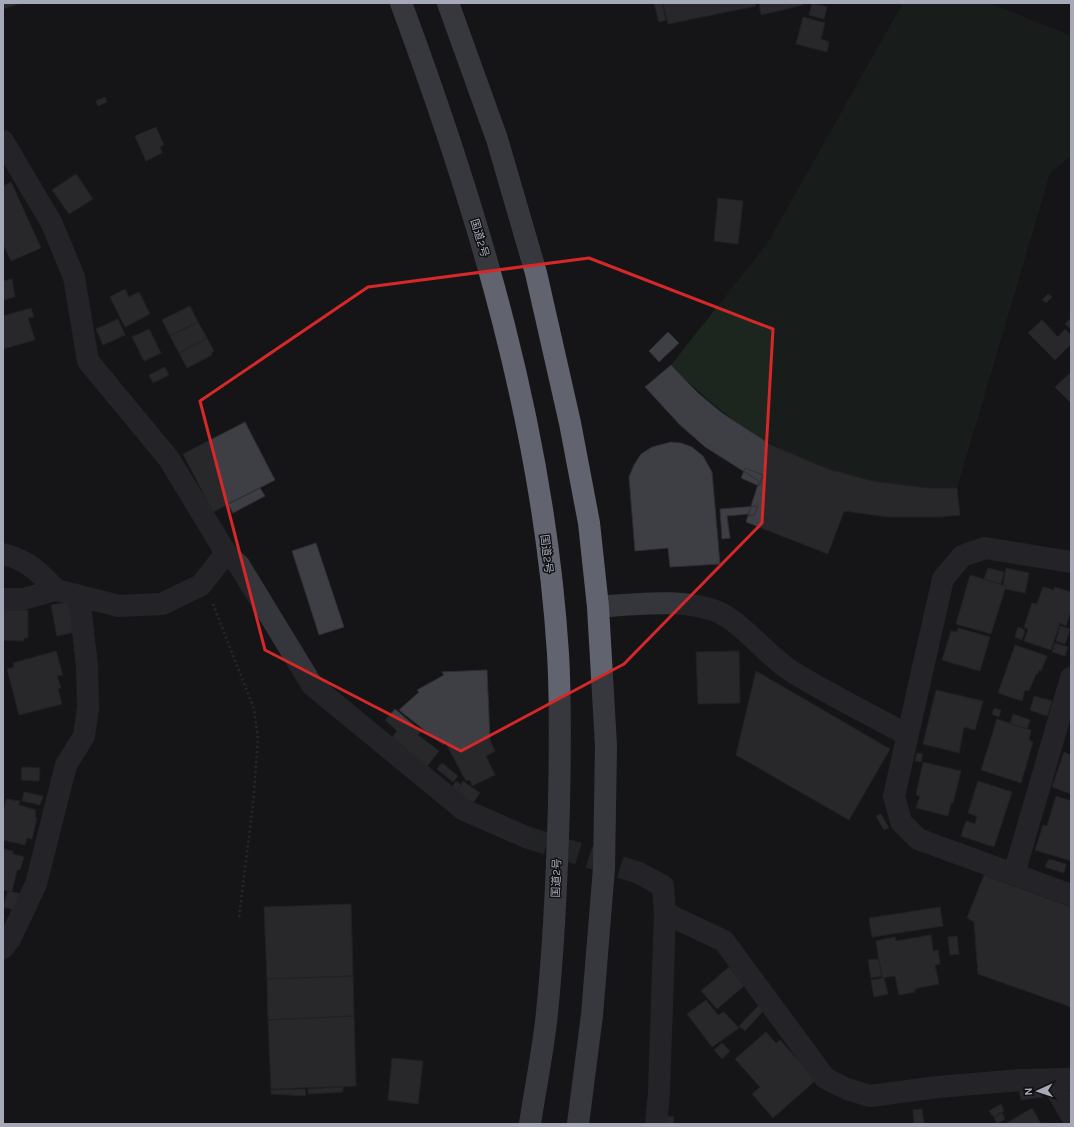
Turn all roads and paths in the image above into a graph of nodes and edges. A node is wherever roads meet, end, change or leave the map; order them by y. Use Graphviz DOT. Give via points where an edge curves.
graph roads {
  1 [pos="401,3"];
  2 [pos="448,3"];
  3 [pos="3,140"];
  4 [pos="226,553"];
  5 [pos="3,554"];
  6 [pos="1071,562"];
  7 [pos="204,581"];
  8 [pos="56,590"];
  9 [pos="79,596"];
  10 [pos="3,599"];
  11 [pos="598,607"];
  12 [pos="1071,678"];
  13 [pos="1065,723"];
  14 [pos="908,736"];
  15 [pos="526,837"];
  16 [pos="640,873"];
  17 [pos="1014,874"];
  18 [pos="1071,894"];
  19 [pos="665,913"];
  20 [pos="239,918"];
  21 [pos="3,948"];
  22 [pos="1061,1079"];
  23 [pos="1071,1115"];
  24 [pos="530,1124"];
  25 [pos="578,1124"];
  26 [pos="656,1124"];
  1 -- 24 [label="highway, 国道2号" via="461,175 498,300 527,420 547,550 558,655 560,765 556,889 546,1022"];
  2 -- 11 [label="highway" via="497,139 536,273 570,423 589,523"];
  3 -- 4 [label="street" via="51,222 74,277 88,361 169,459"];
  4 -- 7 [label="street"];
  4 -- 15 [label="street" via="239,565 312,685 464,810"];
  5 -- 8 [label="street" via="38,570"];
  6 -- 14 [label="street" via="984,548 962,556 943,579"];
  7 -- 9 [label="street" via="201,585 162,604 119,606"];
  7 -- 20 [label="path" via="254,709 258,739"];
  8 -- 9 [label="street"];
  8 -- 10 [label="street" via="23,599"];
  9 -- 21 [label="street" via="87,666 88,708 84,736 66,765 36,884 10,939"];
  11 -- 14 [label="street" via="684,604 728,617 792,672"];
  11 -- 25 [label="highway" via="606,746 604,868 592,1015"];
  12 -- 13 [label="street"];
  13 -- 17 [label="street"];
  14 -- 17 [label="street" via="894,796 901,822 918,839"];
  16 -- 19 [label="street" via="663,886"];
  17 -- 18 [label="street"];
  19 -- 22 [label="street" via="724,941 825,1078 847,1089 870,1096 938,1087"];
  19 -- 26 [label="street"];
  22 -- 23 [label="street"];
}
